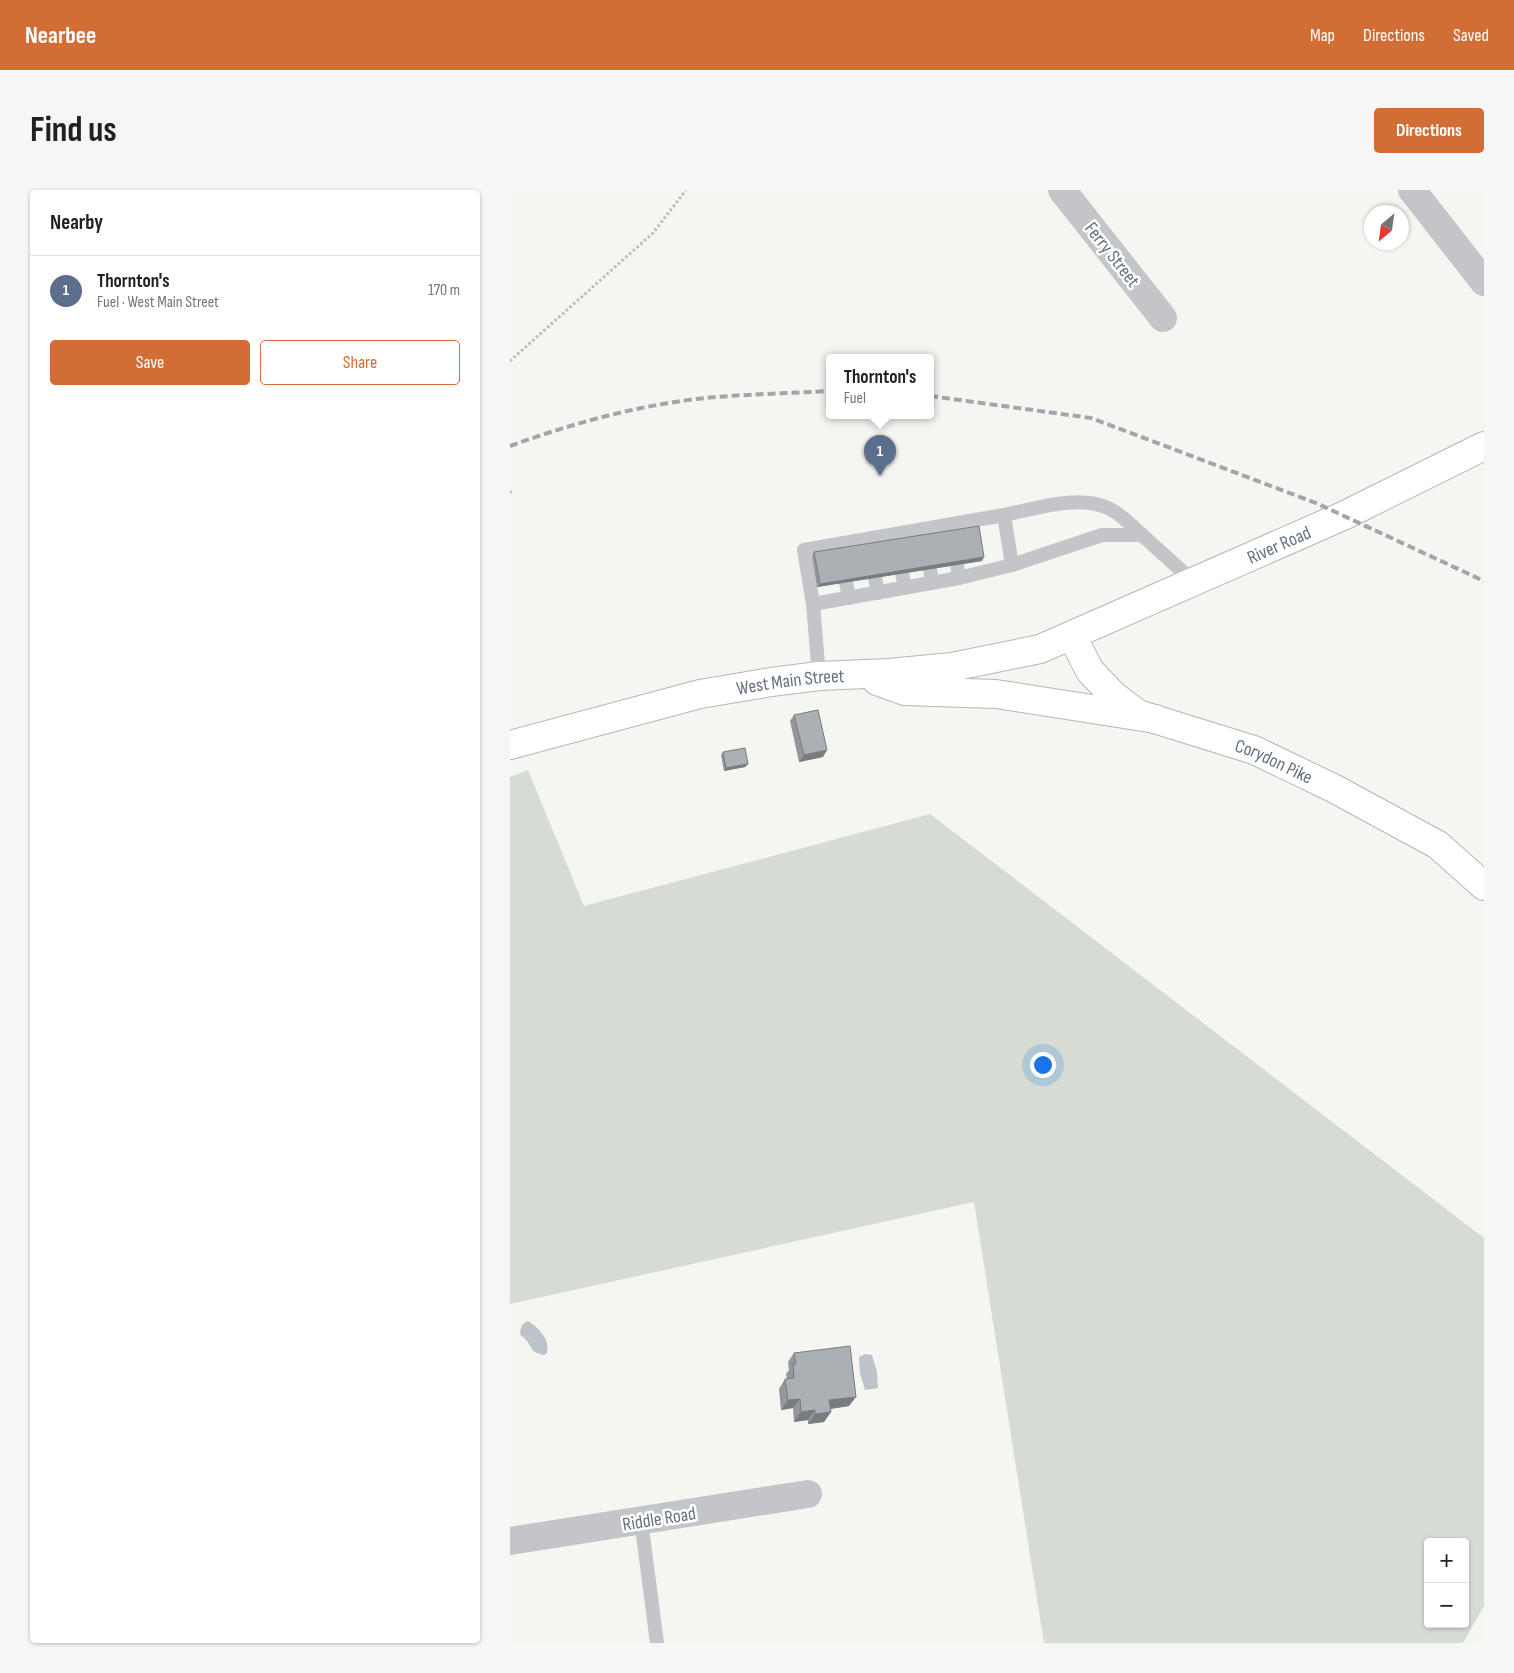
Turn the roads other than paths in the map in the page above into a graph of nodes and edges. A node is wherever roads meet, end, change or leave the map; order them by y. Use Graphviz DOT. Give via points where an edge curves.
graph roads {
  1 [pos="1062,190"];
  2 [pos="1412,190"];
  3 [pos="1484,282"];
  4 [pos="1163,318"];
  5 [pos="1484,446"];
  6 [pos="1004,515"];
  7 [pos="1142,535"];
  8 [pos="1012,565"];
  9 [pos="902,573"];
  10 [pos="875,578"];
  11 [pos="846,582"];
  12 [pos="1194,582"];
  13 [pos="905,588"];
  14 [pos="878,593"];
  15 [pos="849,598"];
  16 [pos="813,604"];
  17 [pos="1072,636"];
  18 [pos="859,675"];
  19 [pos="819,676"];
  20 [pos="1156,720"];
  21 [pos="510,745"];
  22 [pos="1484,886"];
  23 [pos="808,1494"];
  24 [pos="641,1520"];
  25 [pos="510,1541"];
  26 [pos="657,1643"];
  1 -- 4 [label="street, Ferry Street"];
  2 -- 3 [label="street"];
  5 -- 12 [label="main road, River Road" via="1343,516"];
  6 -- 7 [label="lane" via="1062,503 1095,502 1110,508"];
  6 -- 8 [label="lane"];
  6 -- 16 [label="lane" via="923,534 839,548 804,550"];
  7 -- 8 [label="lane" via="1102,535"];
  7 -- 12 [label="lane"];
  8 -- 13 [label="lane" via="931,576"];
  9 -- 13 [label="lane"];
  10 -- 14 [label="lane"];
  11 -- 15 [label="lane"];
  12 -- 17 [label="main road, River Road"];
  13 -- 14 [label="lane"];
  14 -- 15 [label="lane"];
  15 -- 16 [label="lane"];
  16 -- 19 [label="lane"];
  17 -- 18 [label="main road, West Main Street" via="1040,649 960,665"];
  17 -- 20 [label="main road, Corydon Pike" via="1090,671 1102,684 1138,714"];
  18 -- 19 [label="main road, West Main Street"];
  18 -- 20 [label="main road" via="904,691 996,694"];
  19 -- 21 [label="main road, West Main Street" via="700,694"];
  20 -- 22 [label="main road, Corydon Pike" via="1254,750 1335,788 1438,845"];
  23 -- 24 [label="street, Riddle Road"];
  24 -- 25 [label="street, Riddle Road"];
  24 -- 26 [label="lane"];
}
